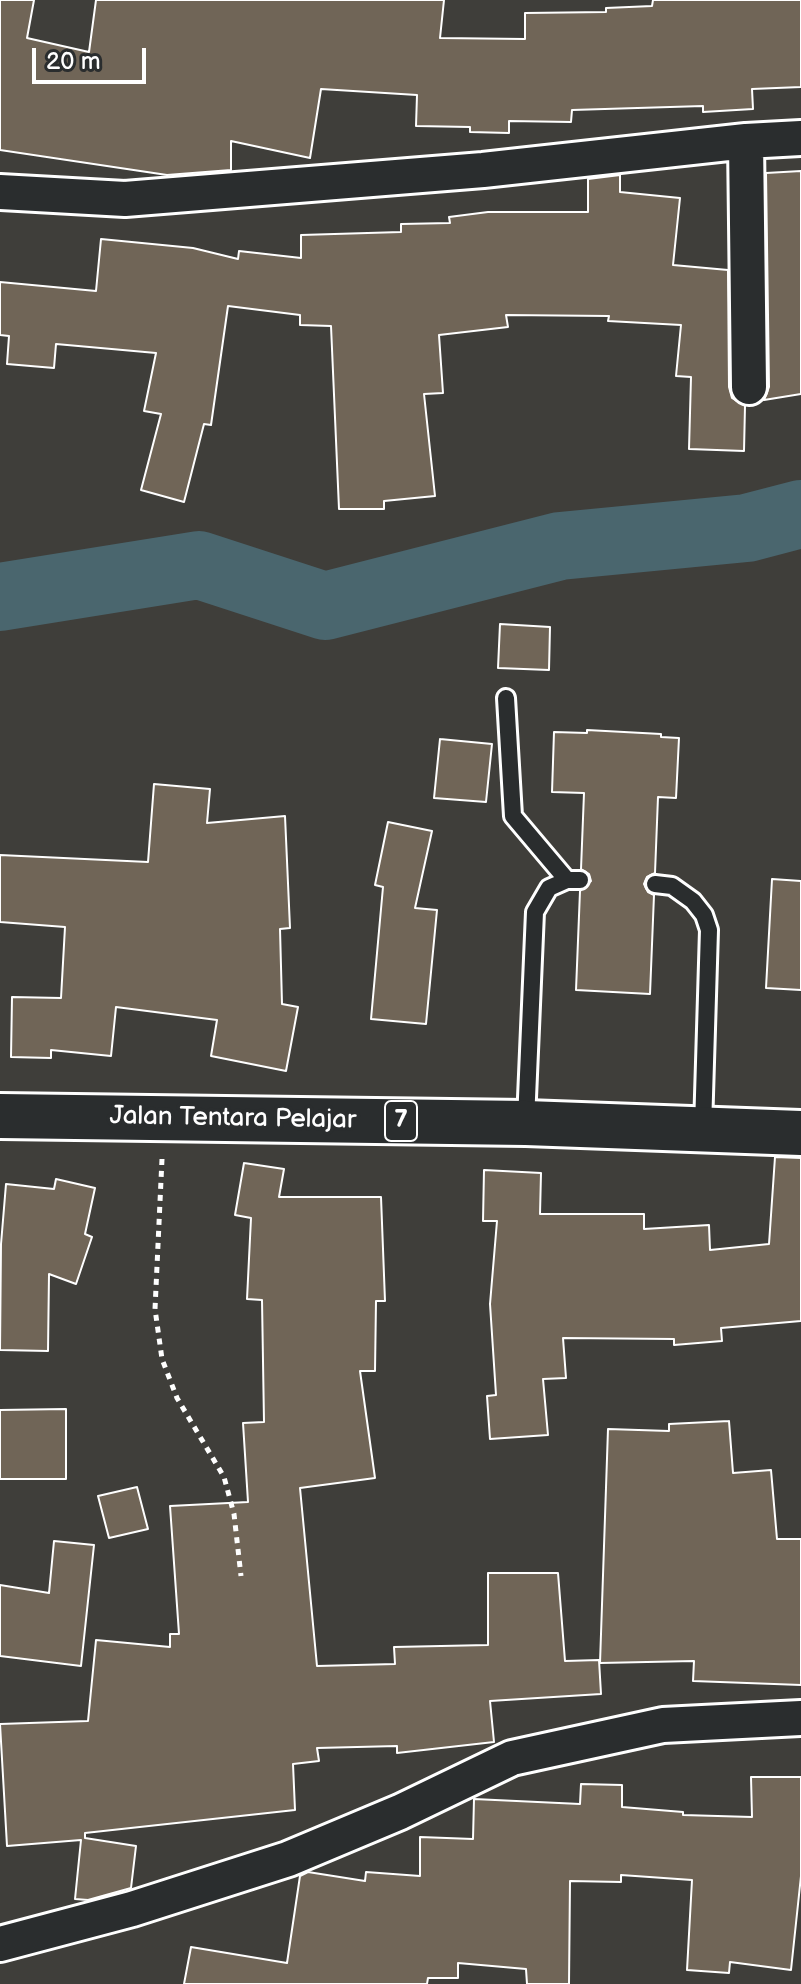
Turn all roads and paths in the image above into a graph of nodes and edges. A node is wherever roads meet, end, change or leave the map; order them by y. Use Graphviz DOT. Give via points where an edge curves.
graph roads {
  1 [pos="801,138"];
  2 [pos="746,141"];
  3 [pos="0,192"];
  4 [pos="749,387"];
  5 [pos="506,698"];
  6 [pos="655,884"];
  7 [pos="0,1116"];
  8 [pos="164,1118"];
  9 [pos="526,1123"];
  10 [pos="703,1129"];
  11 [pos="801,1133"];
  12 [pos="241,1576"];
  13 [pos="801,1718"];
  14 [pos="0,1944"];
  1 -- 2 [label="street"];
  2 -- 3 [label="street" via="483,170 125,199"];
  2 -- 4 [label="street"];
  5 -- 9 [label="lane" via="513,816 574,880 549,888 535,912"];
  6 -- 10 [label="lane" via="672,886 693,901 709,930"];
  7 -- 8 [label="highway, Jalan Tentara Pelajar / 7"];
  8 -- 9 [label="highway, Jalan Tentara Pelajar / 7"];
  8 -- 12 [label="path" via="155,1309 162,1359 177,1398 224,1477"];
  9 -- 10 [label="highway, Jalan Tentara Pelajar / 7"];
  10 -- 11 [label="highway, Jalan Tentara Pelajar / 7"];
  13 -- 14 [label="street" via="663,1725 512,1758 288,1859"];
}
